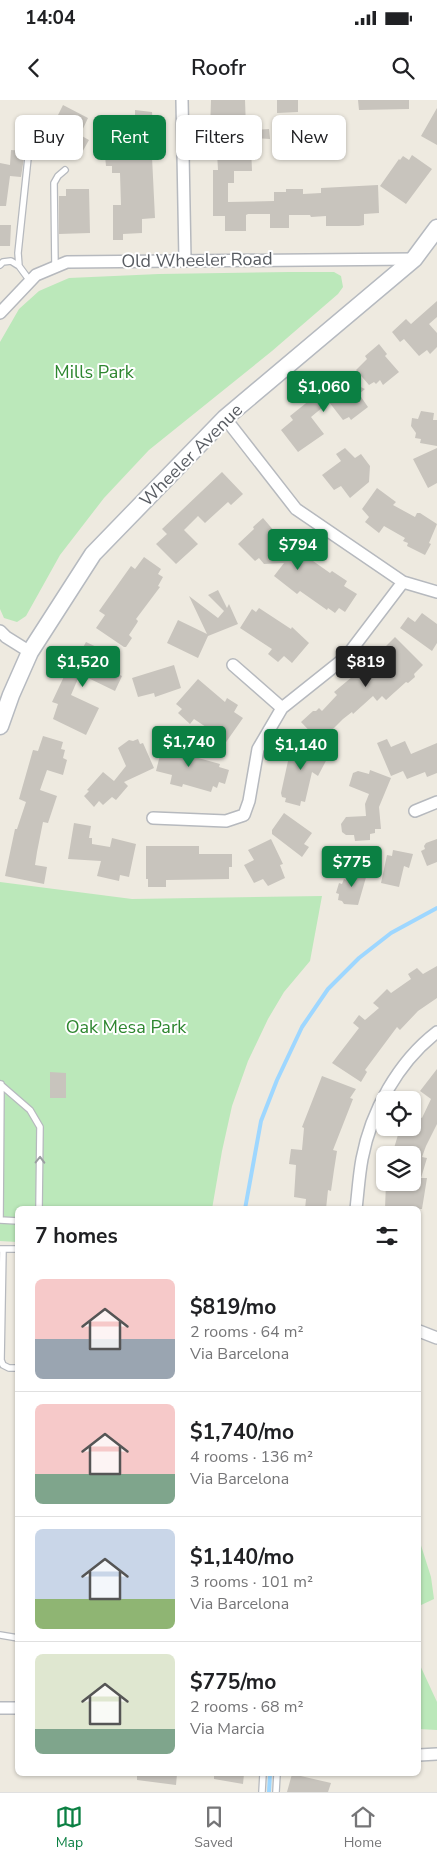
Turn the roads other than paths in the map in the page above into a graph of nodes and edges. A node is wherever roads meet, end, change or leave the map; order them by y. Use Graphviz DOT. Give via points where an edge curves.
graph roads {
  1 [pos="182,100"];
  2 [pos="28,160"];
  3 [pos="65,170"];
  4 [pos="437,228"];
  5 [pos="414,258"];
  6 [pos="185,260"];
  7 [pos="0,265"];
  8 [pos="19,266"];
  9 [pos="55,267"];
  10 [pos="30,281"];
  11 [pos="0,313"];
  12 [pos="225,418"];
  13 [pos="403,582"];
  14 [pos="437,592"];
  15 [pos="0,631"];
  16 [pos="30,652"];
  17 [pos="233,665"];
  18 [pos="282,708"];
  19 [pos="0,726"];
  20 [pos="437,802"];
  21 [pos="415,811"];
  22 [pos="153,818"];
  23 [pos="437,1032"];
  24 [pos="0,1084"];
  25 [pos="39,1206"];
  26 [pos="356,1206"];
  27 [pos="15,1221"];
  28 [pos="1,1249"];
  29 [pos="15,1249"];
  30 [pos="421,1332"];
  31 [pos="437,1338"];
  32 [pos="15,1368"];
  33 [pos="0,1635"];
  34 [pos="15,1638"];
  35 [pos="0,1708"];
  36 [pos="15,1708"];
  37 [pos="437,1754"];
  38 [pos="421,1755"];
  39 [pos="263,1776"];
  40 [pos="277,1776"];
  41 [pos="262,1792"];
  42 [pos="276,1792"];
  1 -- 6 [label="street"];
  2 -- 8 [label="lane"];
  3 -- 9 [label="lane" via="54,183"];
  4 -- 5 [label="main road, Wheeler Avenue"];
  5 -- 6 [label="street, Old Wheeler Road"];
  5 -- 12 [label="main road, Wheeler Avenue"];
  6 -- 9 [label="street, Old Wheeler Road" via="68,262"];
  7 -- 8 [label="lane" via="11,261"];
  8 -- 10 [label="lane"];
  9 -- 10 [label="street, Old Wheeler Road" via="36,274"];
  10 -- 11 [label="street, Old Wheeler Road"];
  12 -- 13 [label="street" via="296,509"];
  12 -- 16 [label="main road, Wheeler Avenue" via="92,554"];
  13 -- 14 [label="street"];
  13 -- 18 [label="street" via="346,656"];
  15 -- 16 [label="street"];
  16 -- 19 [label="main road, Wheeler Avenue"];
  17 -- 18 [label="street"];
  18 -- 22 [label="street" via="258,748 244,815 226,821"];
  20 -- 21 [label="street"];
  23 -- 26 [label="street" via="406,1062 377,1111 362,1158"];
  25 -- 24 [label="lane, one-way" via="40,1127 30,1110"];
  24 -- 27 [label="lane" via="0,1220"];
  28 -- 29 [label="lane"];
  28 -- 32 [label="lane" via="1,1360 3,1365"];
  30 -- 31 [label="street"];
  33 -- 34 [label="lane"];
  35 -- 36 [label="street"];
  37 -- 38 [label="street"];
  39 -- 41 [label="lane"];
  40 -- 42 [label="lane"];
}
